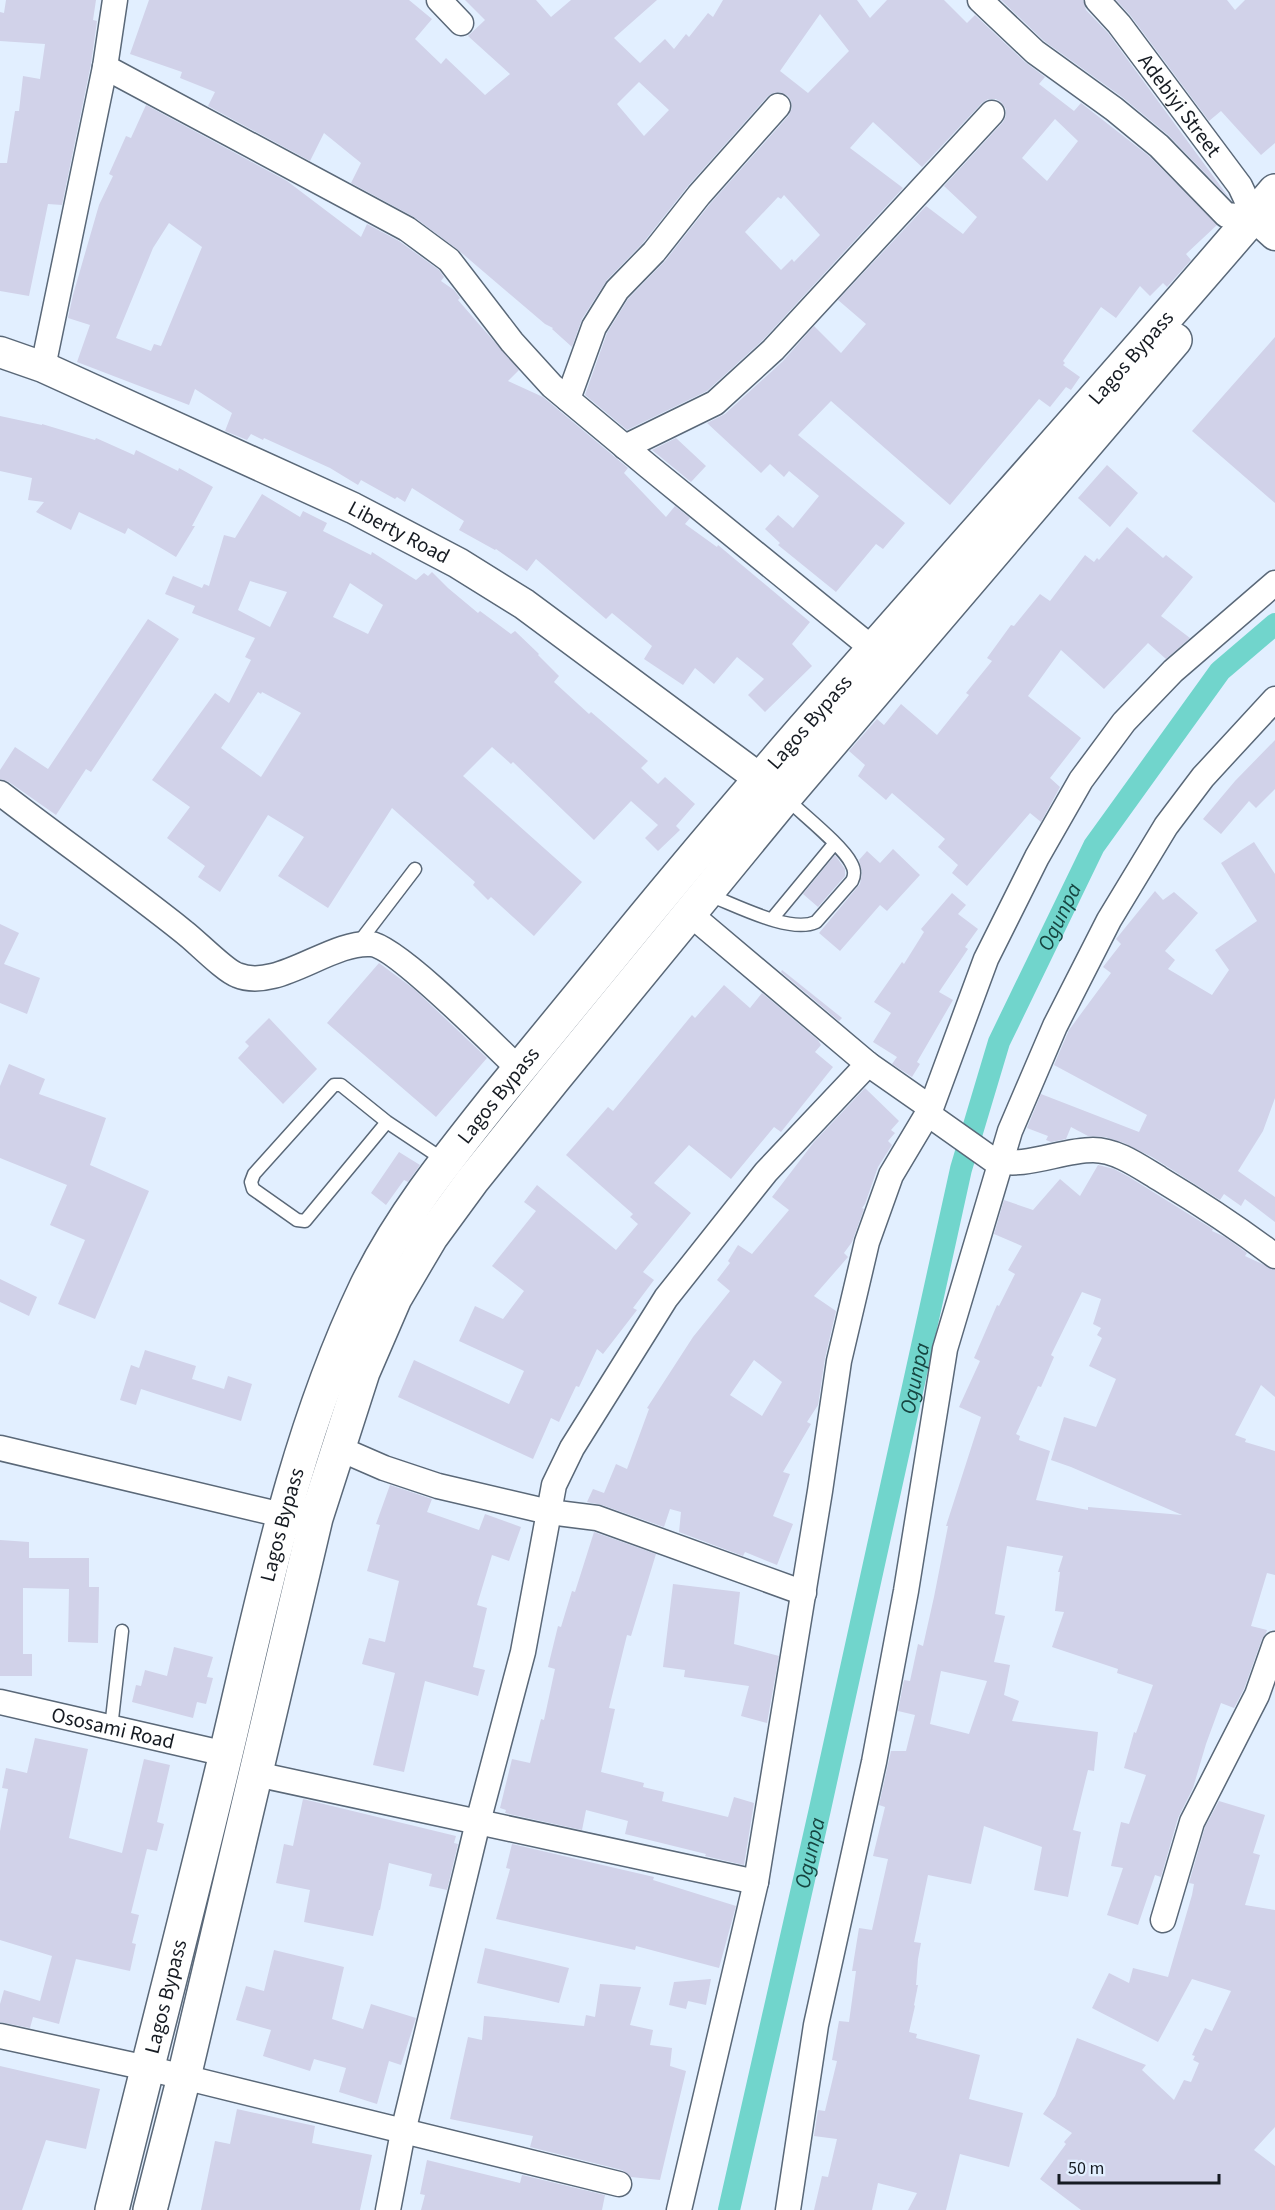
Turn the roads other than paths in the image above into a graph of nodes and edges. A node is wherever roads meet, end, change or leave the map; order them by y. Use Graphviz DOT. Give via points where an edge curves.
graph roads {
  1 [pos="115,0"];
  2 [pos="439,0"];
  3 [pos="980,0"];
  4 [pos="1097,0"];
  5 [pos="461,23"];
  6 [pos="105,67"];
  7 [pos="778,106"];
  8 [pos="992,113"];
  9 [pos="1266,218"];
  10 [pos="0,352"];
  11 [pos="42,367"];
  12 [pos="568,399"];
  13 [pos="625,447"];
  14 [pos="1275,583"];
  15 [pos="873,649"];
  16 [pos="1275,699"];
  17 [pos="773,787"];
  18 [pos="0,793"];
  19 [pos="834,844"];
  20 [pos="415,869"];
  21 [pos="698,904"];
  22 [pos="772,919"];
  23 [pos="356,946"];
  24 [pos="868,1064"];
  25 [pos="519,1069"];
  26 [pos="929,1111"];
  27 [pos="387,1122"];
  28 [pos="445,1161"];
  29 [pos="997,1161"];
  30 [pos="1275,1256"];
  31 [pos="0,1448"];
  32 [pos="338,1448"];
  33 [pos="549,1512"];
  34 [pos="282,1515"];
  35 [pos="804,1593"];
  36 [pos="122,1631"];
  37 [pos="1275,1644"];
  38 [pos="0,1702"];
  39 [pos="111,1728"];
  40 [pos="226,1754"];
  41 [pos="256,1774"];
  42 [pos="478,1822"];
  43 [pos="756,1882"];
  44 [pos="1162,1920"];
  45 [pos="0,2036"];
  46 [pos="147,2068"];
  47 [pos="184,2078"];
  48 [pos="403,2132"];
  49 [pos="619,2184"];
  50 [pos="686,2209"];
  51 [pos="112,2210"];
  52 [pos="150,2210"];
  53 [pos="388,2210"];
  54 [pos="788,2210"];
  1 -- 6 [label="street"];
  2 -- 5 [label="street"];
  3 -- 9 [label="street" via="1035,52 1159,146 1226,215"];
  4 -- 9 [label="street, Adebiyi Street"];
  6 -- 11 [label="street"];
  6 -- 12 [label="street" via="407,229 449,260 512,342"];
  7 -- 12 [label="street" via="617,290 594,327"];
  8 -- 13 [label="street" via="773,350 723,396"];
  9 -- 15 [label="main road, Lagos Bypass"];
  9 -- 17 [label="main road, Lagos Bypass"];
  10 -- 11 [label="street, Liberty Road"];
  11 -- 17 [label="street, Liberty Road" via="404,532 458,563 524,604"];
  12 -- 13 [label="street"];
  13 -- 15 [label="street"];
  14 -- 26 [label="street" via="1173,671 1124,722 1081,780 986,958"];
  15 -- 17 [label="main road, Lagos Bypass"];
  16 -- 29 [label="street" via="1203,777 1166,826 1109,920 1055,1026"];
  17 -- 19 [label="lane"];
  17 -- 21 [label="main road, Lagos Bypass"];
  17 -- 25 [label="main road, Lagos Bypass" via="663,893"];
  18 -- 23 [label="street" via="236,975 257,978 286,972"];
  19 -- 22 [label="lane"];
  19 -- 22 [label="lane" via="853,865 852,881 808,926"];
  20 -- 23 [label="lane"];
  21 -- 22 [label="lane"];
  21 -- 24 [label="street"];
  21 -- 32 [label="main road, Lagos Bypass" via="472,1181 431,1238 395,1298 363,1372"];
  23 -- 25 [label="street" via="373,944 411,967"];
  24 -- 26 [label="street"];
  24 -- 33 [label="street" via="766,1172 666,1298 572,1448 554,1485"];
  25 -- 28 [label="main road, Lagos Bypass"];
  26 -- 29 [label="street"];
  26 -- 35 [label="street" via="891,1175 867,1242 839,1361"];
  27 -- 27 [label="lane" via="341,1085 334,1084 254,1174 253,1189 304,1221"];
  27 -- 28 [label="lane"];
  28 -- 34 [label="main road, Lagos Bypass" via="368,1284 334,1361"];
  29 -- 30 [label="street" via="1022,1162 1093,1150 1108,1152 1223,1217"];
  29 -- 54 [label="street" via="945,1349 881,1728 816,2025"];
  31 -- 34 [label="street"];
  32 -- 33 [label="street" via="438,1486"];
  32 -- 41 [label="main road, Lagos Bypass" via="316,1518"];
  33 -- 35 [label="street" via="597,1518"];
  33 -- 42 [label="street" via="523,1652"];
  34 -- 40 [label="main road, Lagos Bypass"];
  35 -- 43 [label="street"];
  36 -- 39 [label="lane"];
  37 -- 44 [label="street" via="1257,1695 1192,1822"];
  38 -- 39 [label="street, Ososami Road"];
  39 -- 40 [label="street, Ososami Road"];
  40 -- 46 [label="main road, Lagos Bypass"];
  41 -- 42 [label="street"];
  41 -- 47 [label="main road, Lagos Bypass"];
  42 -- 43 [label="street"];
  42 -- 48 [label="street"];
  43 -- 50 [label="street"];
  45 -- 46 [label="street"];
  46 -- 47 [label="street"];
  46 -- 51 [label="main road, Lagos Bypass"];
  47 -- 48 [label="street"];
  47 -- 52 [label="main road, Lagos Bypass"];
  48 -- 49 [label="street"];
  48 -- 53 [label="street"];
}
